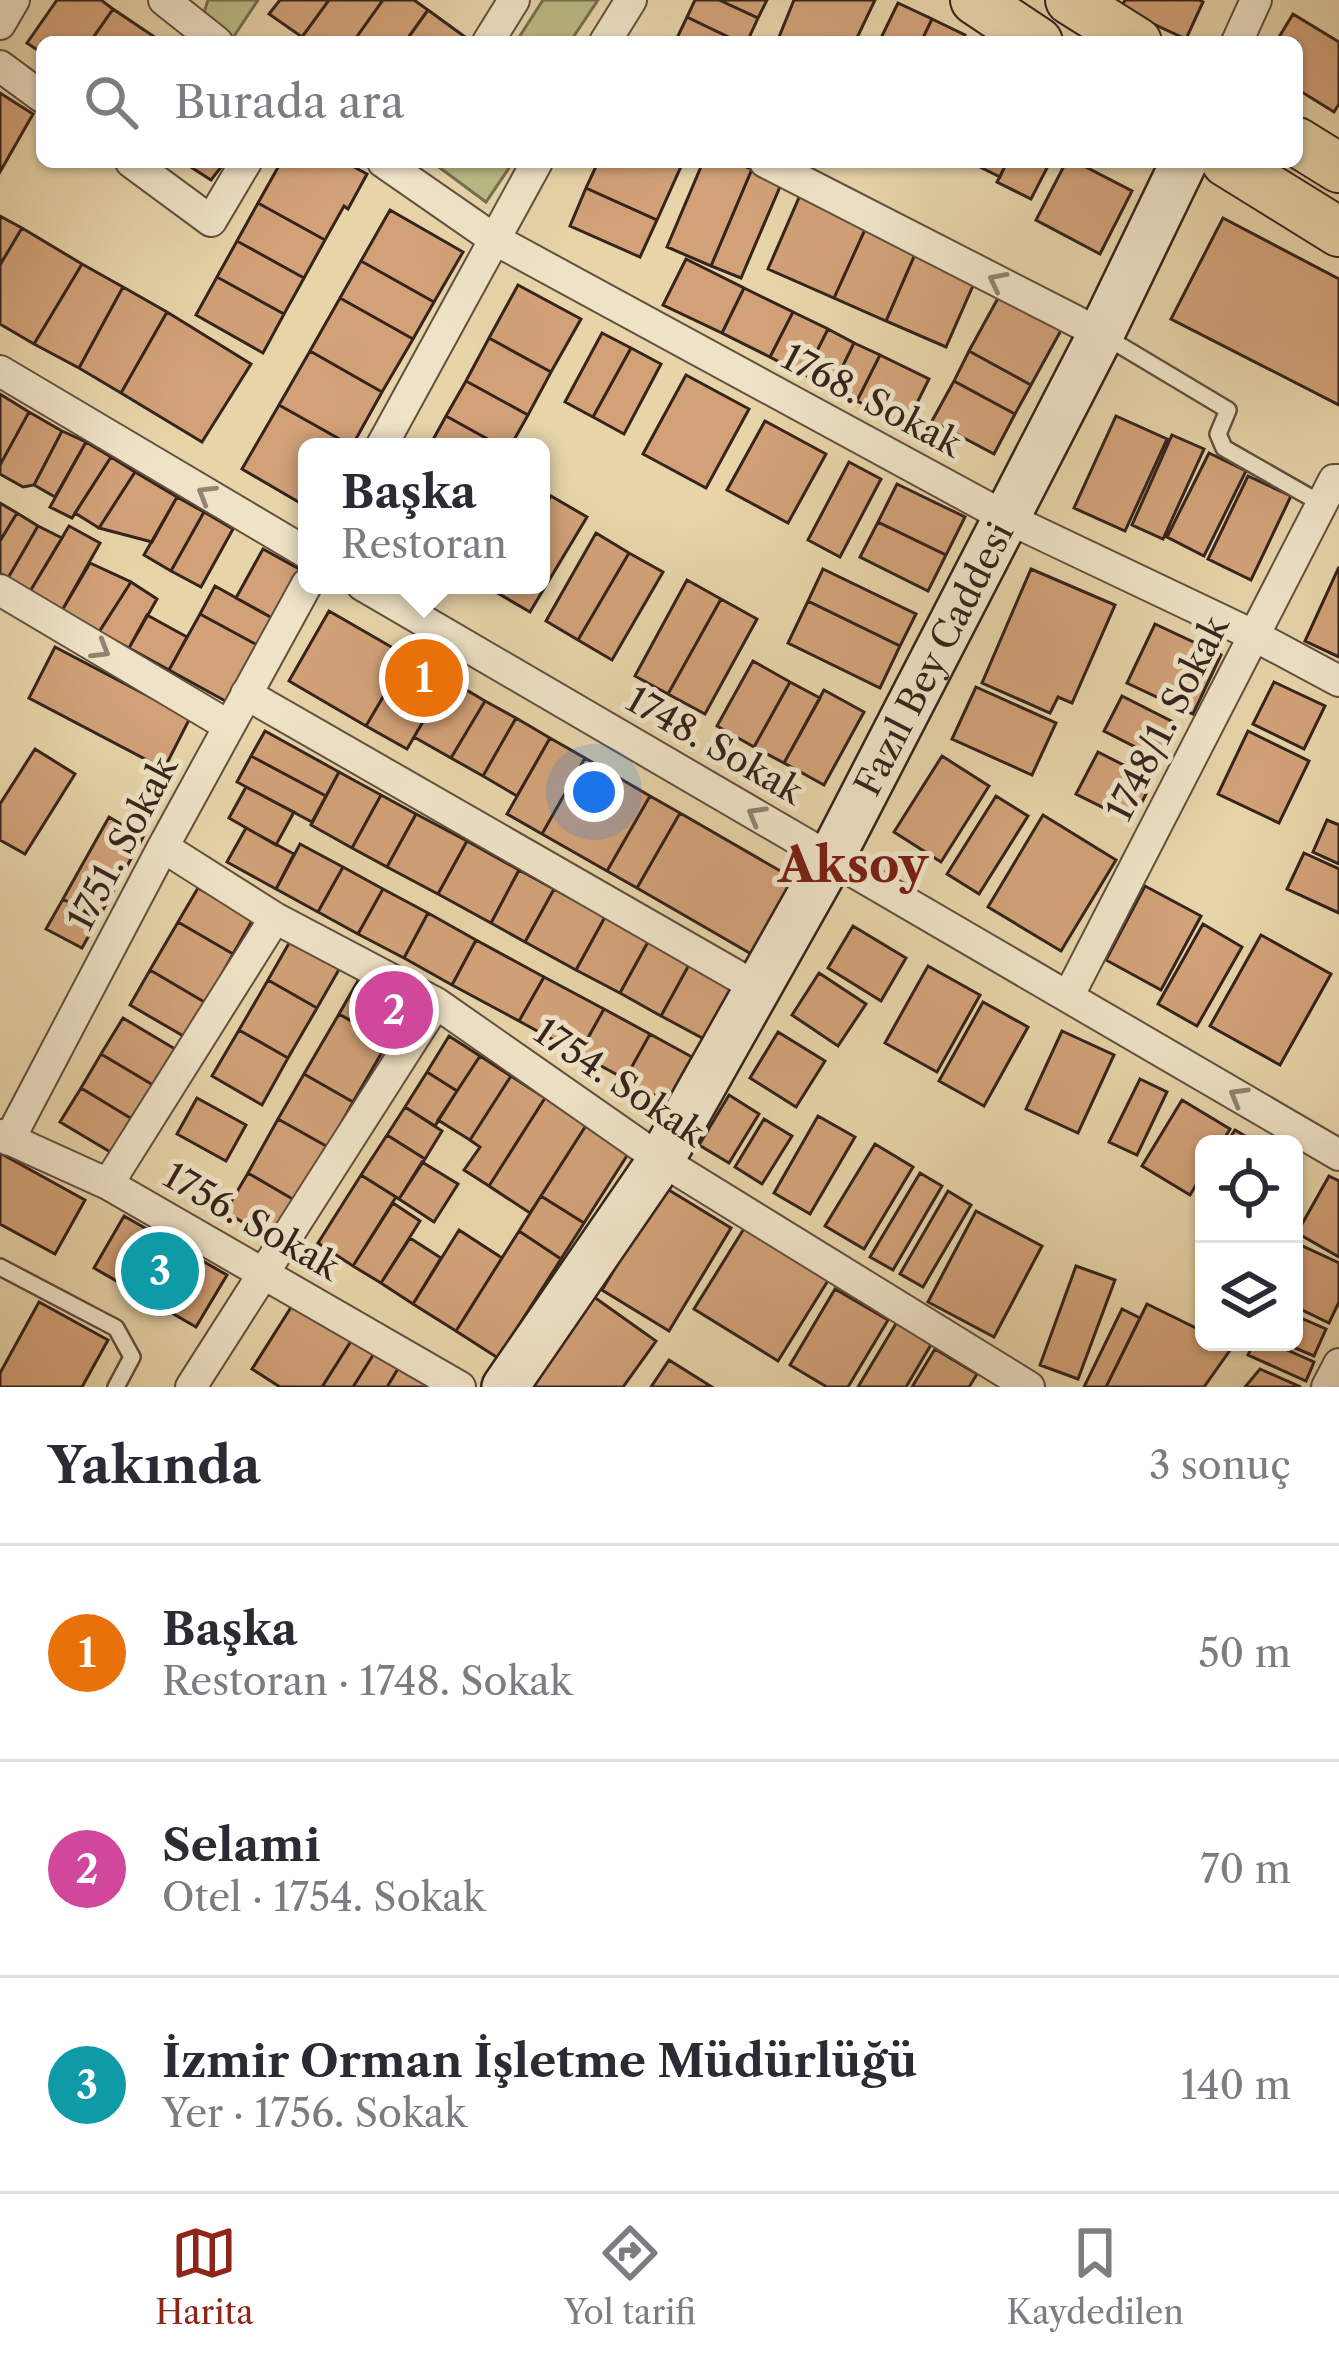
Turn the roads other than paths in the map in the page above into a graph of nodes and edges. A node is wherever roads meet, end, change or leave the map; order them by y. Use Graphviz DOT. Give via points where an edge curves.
graph roads {
  1 [pos="14,0"];
  2 [pos="164,0"];
  3 [pos="514,0"];
  4 [pos="631,0"];
  5 [pos="975,0"];
  6 [pos="1070,0"];
  7 [pos="1256,0"];
  8 [pos="0,23"];
  9 [pos="209,36"];
  10 [pos="492,36"];
  11 [pos="609,36"];
  12 [pos="1029,36"];
  13 [pos="1127,36"];
  14 [pos="1240,36"];
  15 [pos="0,66"];
  16 [pos="36,93"];
  17 [pos="1303,146"];
  18 [pos="138,168"];
  19 [pos="243,168"];
  20 [pos="402,168"];
  21 [pos="534,168"];
  22 [pos="777,168"];
  23 [pos="1181,168"];
  24 [pos="1236,168"];
  25 [pos="1339,168"];
  26 [pos="1339,232"];
  27 [pos="494,239"];
  28 [pos="1101,334"];
  29 [pos="0,371"];
  30 [pos="386,438"];
  31 [pos="1330,492"];
  32 [pos="1007,518"];
  33 [pos="298,548"];
  34 [pos="0,590"];
  35 [pos="301,594"];
  36 [pos="377,594"];
  37 [pos="1253,635"];
  38 [pos="1339,681"];
  39 [pos="246,694"];
  40 [pos="230,726"];
  41 [pos="163,847"];
  42 [pos="831,858"];
  43 [pos="275,918"];
  44 [pos="758,988"];
  45 [pos="1068,997"];
  46 [pos="436,1003"];
  47 [pos="5,1137"];
  48 [pos="1339,1155"];
  49 [pos="661,1160"];
  50 [pos="108,1184"];
  51 [pos="0,1268"];
  52 [pos="264,1273"];
  53 [pos="1339,1364"];
  54 [pos="116,1387"];
  55 [pos="191,1387"];
  56 [pos="460,1387"];
  57 [pos="506,1387"];
  58 [pos="1030,1387"];
  59 [pos="1327,1387"];
  1 -- 8 [label="street"];
  2 -- 9 [label="street"];
  3 -- 10 [label="street"];
  4 -- 11 [label="street"];
  5 -- 12 [label="main road"];
  6 -- 13 [label="main road"];
  7 -- 14 [label="street"];
  15 -- 16 [label="street"];
  17 -- 25 [label="main road"];
  18 -- 19 [label="street" via="211,221"];
  20 -- 27 [label="street, 1768. Sokak"];
  21 -- 27 [label="street"];
  28 -- 22 [label="street, one-way"];
  23 -- 28 [label="street, Fazıl Bey Caddesi"];
  24 -- 26 [label="main road"];
  27 -- 30 [label="street"];
  27 -- 32 [label="street, 1768. Sokak"];
  28 -- 31 [label="lane" via="1228,410 1218,434 1224,448"];
  28 -- 32 [label="street, Fazıl Bey Caddesi"];
  33 -- 29 [label="street, one-way"];
  31 -- 37 [label="street, 1748/1. Sokak"];
  32 -- 37 [label="street, 1768. Sokak"];
  32 -- 42 [label="street, Fazıl Bey Caddesi"];
  34 -- 40 [label="street, one-way"];
  35 -- 39 [label="street, 1751. Sokak"];
  42 -- 36 [label="street, 1748. Sokak, one-way"];
  37 -- 38 [label="street, 1768. Sokak"];
  37 -- 45 [label="street, 1748/1. Sokak"];
  39 -- 40 [label="street, 1751. Sokak"];
  39 -- 44 [label="street"];
  40 -- 41 [label="street, 1751. Sokak"];
  41 -- 43 [label="street, 1754. Sokak"];
  41 -- 47 [label="street, 1751. Sokak"];
  42 -- 44 [label="street, Fazıl Bey Caddesi"];
  42 -- 45 [label="street, 1748. Sokak"];
  43 -- 46 [label="street, 1754. Sokak"];
  43 -- 50 [label="street"];
  44 -- 49 [label="street, Fazıl Bey Caddesi"];
  48 -- 45 [label="street, 1748. Sokak, one-way"];
  46 -- 49 [label="street, 1754. Sokak"];
  46 -- 52 [label="street"];
  47 -- 50 [label="street, 1756. Sokak"];
  49 -- 57 [label="street, Fazıl Bey Caddesi"];
  49 -- 58 [label="street, 1754. Sokak"];
  50 -- 52 [label="street, 1756. Sokak"];
  51 -- 54 [label="lane" via="116,1328 132,1357"];
  52 -- 55 [label="street"];
  52 -- 56 [label="street, 1756. Sokak"];
  53 -- 59 [label="street"];
}
